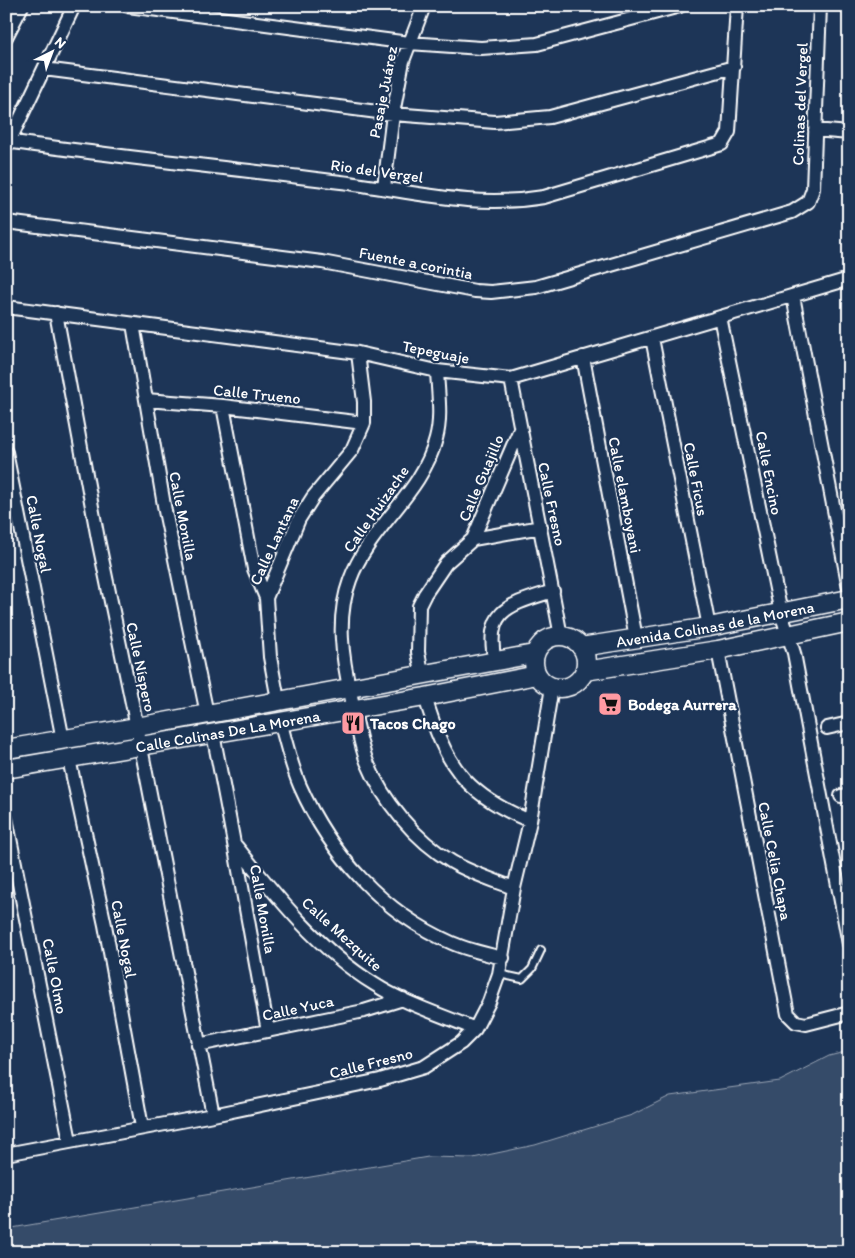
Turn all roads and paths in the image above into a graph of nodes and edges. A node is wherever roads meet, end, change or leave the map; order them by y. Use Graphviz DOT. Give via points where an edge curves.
graph roads {
  1 [pos="22,6"];
  2 [pos="74,6"];
  3 [pos="128,6"];
  4 [pos="424,6"];
  5 [pos="680,6"];
  6 [pos="738,6"];
  7 [pos="820,6"];
  8 [pos="6,37"];
  9 [pos="409,43"];
  10 [pos="734,67"];
  11 [pos="44,69"];
  12 [pos="393,114"];
  13 [pos="815,130"];
  14 [pos="849,133"];
  15 [pos="8,141"];
  16 [pos="384,187"];
  17 [pos="808,202"];
  18 [pos="6,222"];
  19 [pos="849,279"];
  20 [pos="793,296"];
  21 [pos="6,307"];
  22 [pos="56,313"];
  23 [pos="720,316"];
  24 [pos="132,324"];
  25 [pos="652,338"];
  26 [pos="358,353"];
  27 [pos="583,357"];
  28 [pos="437,371"];
  29 [pos="511,379"];
  30 [pos="146,400"];
  31 [pos="224,406"];
  32 [pos="364,423"];
  33 [pos="520,429"];
  34 [pos="6,452"];
  35 [pos="541,526"];
  36 [pos="473,539"];
  37 [pos="849,588"];
  38 [pos="553,591"];
  39 [pos="266,598"];
  40 [pos="849,599"];
  41 [pos="780,613"];
  42 [pos="849,622"];
  43 [pos="708,627"];
  44 [pos="787,635"];
  45 [pos="561,636"];
  46 [pos="636,638"];
  47 [pos="582,647"];
  48 [pos="718,650"];
  49 [pos="534,654"];
  50 [pos="495,662"];
  51 [pos="585,671"];
  52 [pos="422,673"];
  53 [pos="537,675"];
  54 [pos="552,687"];
  55 [pos="349,688"];
  56 [pos="425,697"];
  57 [pos="278,700"];
  58 [pos="353,708"];
  59 [pos="207,714"];
  60 [pos="280,721"];
  61 [pos="849,723"];
  62 [pos="138,727"];
  63 [pos="827,728"];
  64 [pos="213,734"];
  65 [pos="63,740"];
  66 [pos="141,747"];
  67 [pos="6,749"];
  68 [pos="69,759"];
  69 [pos="6,768"];
  70 [pos="6,818"];
  71 [pos="530,821"];
  72 [pos="236,846"];
  73 [pos="514,888"];
  74 [pos="849,944"];
  75 [pos="540,950"];
  76 [pos="503,958"];
  77 [pos="499,974"];
  78 [pos="404,999"];
  79 [pos="849,1013"];
  80 [pos="475,1029"];
  81 [pos="268,1031"];
  82 [pos="198,1045"];
  83 [pos="213,1115"];
  84 [pos="142,1127"];
  85 [pos="70,1141"];
  86 [pos="6,1154"];
  1 -- 8 [label="street"];
  2 -- 11 [label="street"];
  3 -- 9 [label="street"];
  4 -- 9 [label="street, Pasaje Juárez"];
  5 -- 9 [label="street" via="537,44 481,48"];
  6 -- 10 [label="street"];
  7 -- 13 [label="street, Colinas del Vergel"];
  9 -- 12 [label="street, Pasaje Juárez"];
  10 -- 12 [label="street" via="550,117 495,122"];
  10 -- 16 [label="street, Rio del Vergel" via="729,132 719,147 566,191 517,201 466,201"];
  11 -- 12 [label="street"];
  11 -- 15 [label="street"];
  12 -- 16 [label="street, Pasaje Juárez"];
  13 -- 14 [label="street"];
  13 -- 17 [label="street, Colinas del Vergel" via="813,189"];
  15 -- 16 [label="street, Rio del Vergel"];
  17 -- 18 [label="street, Fuente a corintia" via="792,212 536,286 491,292 322,262"];
  19 -- 20 [label="street, Tepeguaje"];
  20 -- 23 [label="street, Tepeguaje"];
  20 -- 37 [label="street"];
  21 -- 22 [label="street, Tepeguaje"];
  22 -- 24 [label="street, Tepeguaje"];
  22 -- 62 [label="street, Calle Níspero" via="98,539"];
  23 -- 25 [label="street, Tepeguaje"];
  23 -- 41 [label="street, Calle Encino"];
  24 -- 26 [label="street, Tepeguaje"];
  24 -- 30 [label="street, Calle Monilla"];
  25 -- 27 [label="street, Tepeguaje"];
  25 -- 43 [label="street, Calle Ficus"];
  26 -- 28 [label="street, Tepeguaje"];
  26 -- 32 [label="street, Calle Lantana"];
  27 -- 29 [label="street, Tepeguaje"];
  27 -- 46 [label="street, Calle elamboyani"];
  28 -- 29 [label="street, Tepeguaje"];
  28 -- 55 [label="street, Calle Huizache" via="440,414 436,439 427,463 374,534 349,581 341,639"];
  29 -- 33 [label="street, Calle Fresno"];
  30 -- 31 [label="street, Calle Trueno"];
  30 -- 59 [label="street, Calle Monilla" via="165,511"];
  31 -- 32 [label="street, Calle Trueno"];
  31 -- 39 [label="street" via="254,569"];
  32 -- 39 [label="street, Calle Lantana" via="352,450 299,519"];
  33 -- 35 [label="street, Calle Fresno"];
  33 -- 36 [label="street, Calle Guajillo"];
  34 -- 65 [label="street, Calle Nogal"];
  35 -- 36 [label="street, Calle Guajillo"];
  35 -- 38 [label="street, Calle Fresno"];
  36 -- 52 [label="street, Calle Guajillo" via="446,563 419,606 418,652"];
  38 -- 45 [label="street, Calle Fresno"];
  38 -- 50 [label="street" via="516,603 498,618 492,632"];
  39 -- 57 [label="street, Calle Lantana" via="270,657"];
  40 -- 41 [label="street, Avenida Colinas de la Morena"];
  41 -- 43 [label="street, Avenida Colinas de la Morena"];
  41 -- 44 [label="street, Calle Encino"];
  42 -- 44 [label="street, Avenida Colinas de la Morena"];
  43 -- 46 [label="street, Avenida Colinas de la Morena"];
  44 -- 48 [label="street, Avenida Colinas de la Morena"];
  44 -- 74 [label="street, Calle Encino" via="794,654"];
  45 -- 47 [label="street" via="569,637"];
  45 -- 49 [label="street" via="542,642"];
  46 -- 47 [label="street, Avenida Colinas de la Morena"];
  47 -- 51 [label="street"];
  48 -- 51 [label="street, Avenida Colinas de la Morena"];
  48 -- 79 [label="street, Calle Celia Chapa" via="788,1014 796,1022 806,1024"];
  49 -- 50 [label="street, Calle Colinas De La Morena"];
  49 -- 53 [label="street"];
  50 -- 52 [label="street, Calle Colinas De La Morena"];
  51 -- 54 [label="street" via="575,683"];
  52 -- 55 [label="street, Calle Colinas De La Morena"];
  53 -- 54 [label="street"];
  53 -- 56 [label="street, Calle Colinas De La Morena"];
  54 -- 71 [label="street, Calle Fresno"];
  55 -- 57 [label="street, Calle Colinas De La Morena"];
  55 -- 58 [label="street, Calle Huizache"];
  56 -- 58 [label="street, Calle Colinas De La Morena"];
  56 -- 71 [label="street" via="436,734 458,773 494,805"];
  57 -- 59 [label="street, Calle Colinas De La Morena"];
  58 -- 60 [label="street, Calle Colinas De La Morena"];
  58 -- 73 [label="street, Calle Huizache" via="367,762 391,804 408,825 450,861 474,874"];
  59 -- 62 [label="street, Calle Colinas De La Morena"];
  60 -- 64 [label="street, Calle Colinas De La Morena"];
  60 -- 76 [label="street" via="299,784 310,807 352,870 378,895 431,933"];
  61 -- 63 [label="street"];
  62 -- 65 [label="street, Calle Colinas De La Morena"];
  62 -- 66 [label="street, Calle Níspero"];
  64 -- 66 [label="street, Calle Colinas De La Morena"];
  64 -- 72 [label="street, Calle Monilla"];
  65 -- 67 [label="street, Calle Colinas De La Morena"];
  66 -- 68 [label="street, Calle Colinas De La Morena"];
  66 -- 82 [label="street, Calle Níspero"];
  68 -- 69 [label="street, Calle Colinas De La Morena"];
  68 -- 84 [label="street, Calle Nogal" via="105,925"];
  70 -- 85 [label="street, Calle Olmo"];
  71 -- 73 [label="street, Calle Fresno"];
  72 -- 78 [label="street, Calle Mezquite" via="321,941 374,984"];
  72 -- 81 [label="street, Calle Monilla"];
  73 -- 76 [label="street, Calle Fresno"];
  75 -- 77 [label="lane" via="525,977 517,980"];
  76 -- 77 [label="street, Calle Fresno"];
  77 -- 80 [label="street, Calle Fresno"];
  78 -- 80 [label="street, Calle Mezquite"];
  78 -- 81 [label="street, Calle Yuca" via="364,1011"];
  80 -- 83 [label="street, Calle Fresno" via="444,1056 404,1074"];
  81 -- 82 [label="street, Calle Yuca"];
  82 -- 83 [label="street, Calle Níspero"];
  83 -- 84 [label="street, Calle Fresno"];
  84 -- 85 [label="street, Calle Fresno"];
  85 -- 86 [label="street, Calle Fresno"];
}
